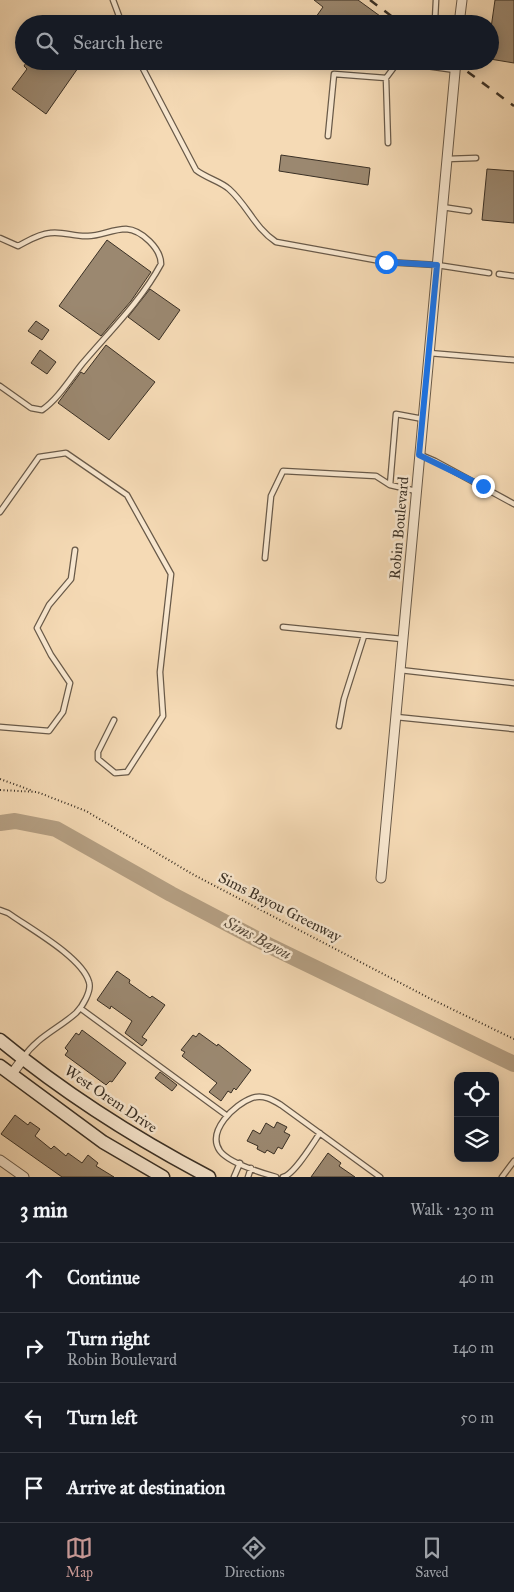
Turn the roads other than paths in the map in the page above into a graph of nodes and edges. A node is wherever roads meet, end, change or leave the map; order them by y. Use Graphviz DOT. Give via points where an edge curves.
graph roads {
  1 [pos="113,0"];
  2 [pos="436,0"];
  3 [pos="462,0"];
  4 [pos="119,15"];
  5 [pos="436,15"];
  6 [pos="460,15"];
  7 [pos="144,70"];
  8 [pos="392,70"];
  9 [pos="455,70"];
  10 [pos="386,78"];
  11 [pos="328,136"];
  12 [pos="388,143"];
  13 [pos="476,158"];
  14 [pos="447,159"];
  15 [pos="442,207"];
  16 [pos="469,211"];
  17 [pos="0,238"];
  18 [pos="437,265"];
  19 [pos="488,273"];
  20 [pos="499,274"];
  21 [pos="514,276"];
  22 [pos="429,353"];
  23 [pos="514,360"];
  24 [pos="0,386"];
  25 [pos="423,419"];
  26 [pos="419,455"];
  27 [pos="390,485"];
  28 [pos="416,490"];
  29 [pos="514,504"];
  30 [pos="0,512"];
  31 [pos="75,550"];
  32 [pos="266,558"];
  33 [pos="283,627"];
  34 [pos="364,636"];
  35 [pos="402,640"];
  36 [pos="399,670"];
  37 [pos="514,683"];
  38 [pos="394,717"];
  39 [pos="114,720"];
  40 [pos="340,726"];
  41 [pos="0,727"];
  42 [pos="514,729"];
  43 [pos="381,878"];
  44 [pos="0,910"];
  45 [pos="80,1008"];
  46 [pos="0,1040"];
  47 [pos="23,1059"];
  48 [pos="0,1066"];
  49 [pos="12,1075"];
  50 [pos="226,1115"];
  51 [pos="320,1133"];
  52 [pos="0,1160"];
  53 [pos="514,1162"];
  54 [pos="240,1163"];
  55 [pos="251,1168"];
  56 [pos="24,1177"];
  57 [pos="163,1177"];
  58 [pos="209,1177"];
  59 [pos="234,1177"];
  60 [pos="248,1177"];
  61 [pos="276,1177"];
  62 [pos="283,1177"];
  63 [pos="380,1177"];
  64 [pos="502,1177"];
  1 -- 4 [label="lane"];
  2 -- 5 [label="lane"];
  3 -- 6 [label="street"];
  7 -- 18 [label="lane" via="196,170 230,190 262,233 276,242 313,249 386,262"];
  8 -- 10 [label="lane"];
  9 -- 14 [label="street, Robin Boulevard"];
  10 -- 11 [label="lane" via="334,74"];
  10 -- 12 [label="lane"];
  13 -- 14 [label="lane"];
  14 -- 15 [label="street, Robin Boulevard"];
  15 -- 16 [label="lane"];
  15 -- 18 [label="street, Robin Boulevard"];
  17 -- 24 [label="lane" via="18,246 51,233 81,237 126,229 146,239 161,256 158,271 109,337 50,404 42,410 31,408"];
  18 -- 19 [label="lane"];
  18 -- 22 [label="street, Robin Boulevard"];
  20 -- 21 [label="lane"];
  22 -- 23 [label="lane"];
  22 -- 25 [label="street, Robin Boulevard"];
  25 -- 26 [label="street, Robin Boulevard"];
  25 -- 27 [label="lane" via="396,414"];
  26 -- 28 [label="street, Robin Boulevard"];
  26 -- 29 [label="lane"];
  27 -- 28 [label="lane"];
  27 -- 32 [label="lane" via="376,476 283,471 271,496"];
  28 -- 35 [label="street, Robin Boulevard"];
  30 -- 39 [label="lane" via="39,457 66,453 127,495 172,574 160,672 164,716 127,772 115,773 98,759 98,752"];
  31 -- 41 [label="lane" via="71,579 49,606 38,628 70,683 63,712 49,731"];
  33 -- 34 [label="lane"];
  34 -- 35 [label="lane"];
  34 -- 40 [label="lane" via="344,700"];
  35 -- 36 [label="street, Robin Boulevard"];
  36 -- 37 [label="lane"];
  36 -- 38 [label="street, Robin Boulevard"];
  38 -- 42 [label="lane"];
  38 -- 43 [label="street, Robin Boulevard"];
  44 -- 45 [label="lane" via="73,959 90,983 90,990"];
  45 -- 47 [label="lane" via="36,1042"];
  45 -- 50 [label="lane"];
  46 -- 47 [label="main road, West Orem Drive"];
  47 -- 49 [label="street"];
  47 -- 58 [label="main road, West Orem Drive" via="123,1129"];
  48 -- 49 [label="main road"];
  49 -- 57 [label="main road" via="102,1142"];
  50 -- 51 [label="lane" via="252,1098 262,1097 281,1105"];
  50 -- 54 [label="lane" via="217,1144 220,1151"];
  51 -- 62 [label="lane" via="288,1176"];
  51 -- 63 [label="lane"];
  52 -- 56 [label="street"];
  53 -- 64 [label="lane"];
  54 -- 55 [label="lane"];
  54 -- 59 [label="lane"];
  55 -- 60 [label="lane"];
  55 -- 61 [label="lane"];
}
